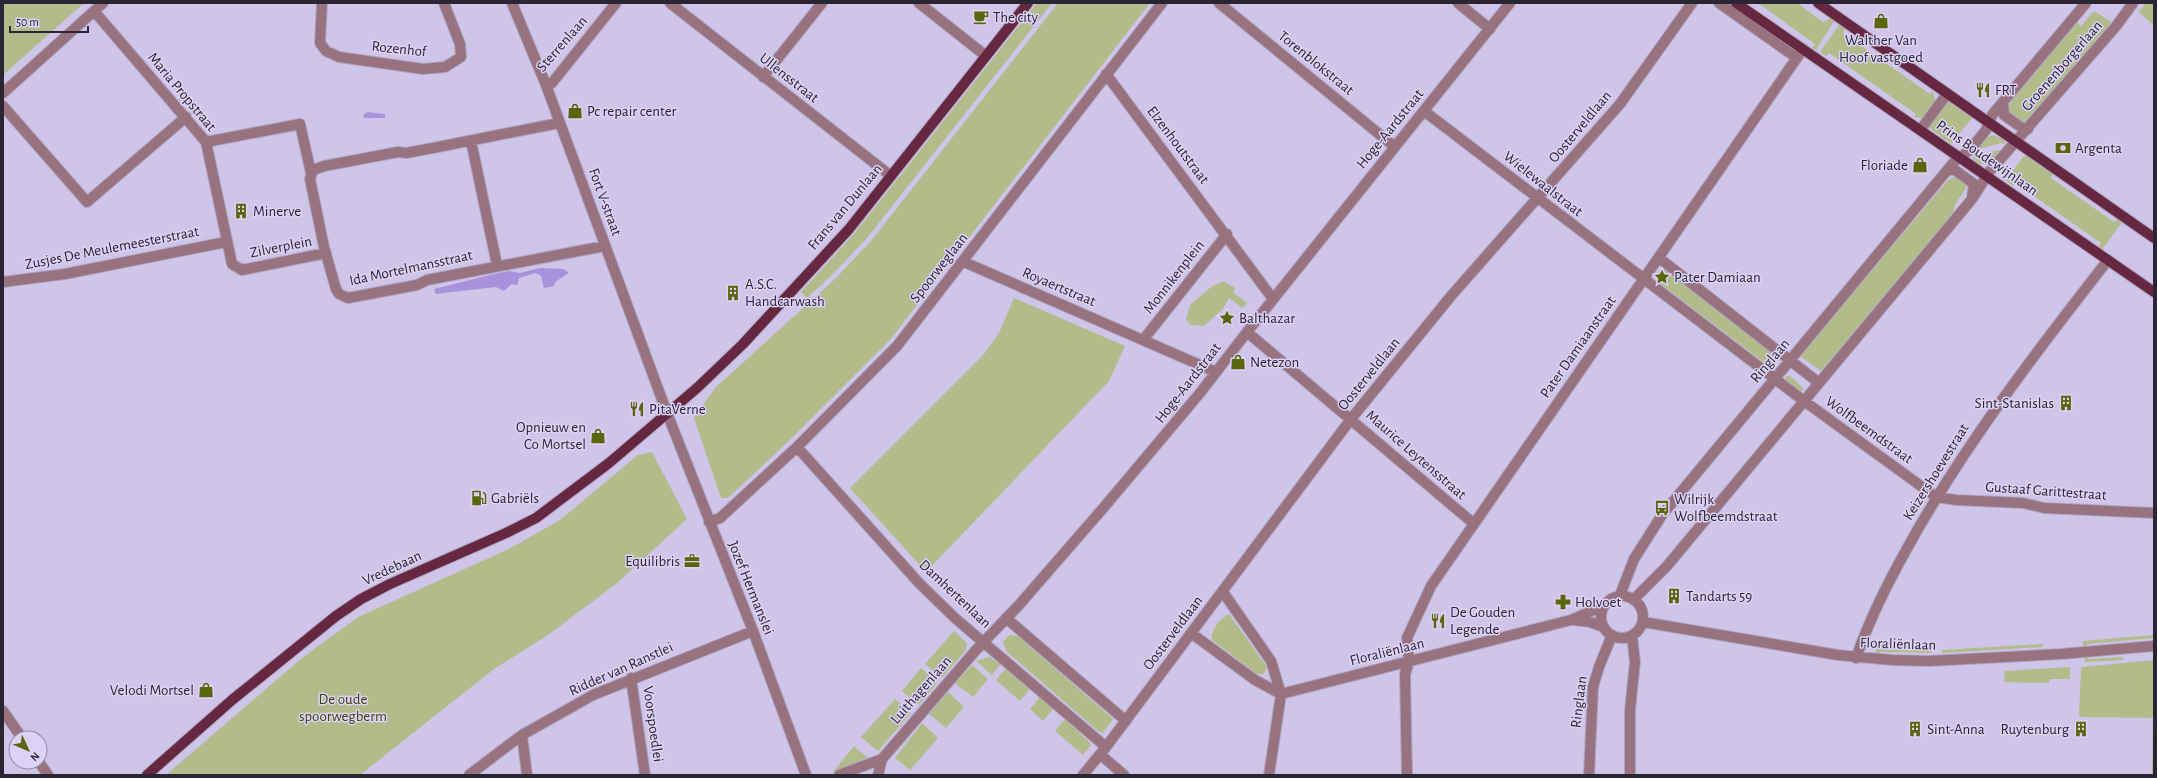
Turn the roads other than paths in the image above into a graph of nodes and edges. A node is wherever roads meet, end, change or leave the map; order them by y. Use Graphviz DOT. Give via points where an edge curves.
graph roads {
  1 [pos="103,3"];
  2 [pos="322,3"];
  3 [pos="444,3"];
  4 [pos="512,3"];
  5 [pos="616,3"];
  6 [pos="670,3"];
  7 [pos="822,3"];
  8 [pos="919,3"];
  9 [pos="1028,3"];
  10 [pos="1162,3"];
  11 [pos="1219,3"];
  12 [pos="1458,3"];
  13 [pos="1510,3"];
  14 [pos="1692,3"];
  15 [pos="1719,3"];
  16 [pos="1736,3"];
  17 [pos="1818,3"];
  18 [pos="2086,3"];
  19 [pos="2133,3"];
  20 [pos="1829,6"];
  21 [pos="94,11"];
  22 [pos="1490,28"];
  23 [pos="1803,49"];
  24 [pos="986,56"];
  25 [pos="1797,58"];
  26 [pos="1106,74"];
  27 [pos="763,77"];
  28 [pos="546,85"];
  29 [pos="3,93"];
  30 [pos="1947,94"];
  31 [pos="2003,102"];
  32 [pos="3,106"];
  33 [pos="1424,110"];
  34 [pos="186,117"];
  35 [pos="560,123"];
  36 [pos="1989,123"];
  37 [pos="1921,129"];
  38 [pos="2028,129"];
  39 [pos="471,140"];
  40 [pos="206,142"];
  41 [pos="2017,142"];
  42 [pos="1395,147"];
  43 [pos="1960,156"];
  44 [pos="1948,170"];
  45 [pos="311,173"];
  46 [pos="891,176"];
  47 [pos="1986,176"];
  48 [pos="1538,199"];
  49 [pos="1972,199"];
  50 [pos="1227,234"];
  51 [pos="2154,238"];
  52 [pos="226,242"];
  53 [pos="605,246"];
  54 [pos="326,253"];
  55 [pos="1659,258"];
  56 [pos="2108,260"];
  57 [pos="964,262"];
  58 [pos="497,265"];
  59 [pos="242,270"];
  60 [pos="1644,280"];
  61 [pos="3,282"];
  62 [pos="2154,292"];
  63 [pos="1273,299"];
  64 [pos="1247,332"];
  65 [pos="1143,340"];
  66 [pos="1790,360"];
  67 [pos="1216,372"];
  68 [pos="1775,379"];
  69 [pos="1819,383"];
  70 [pos="1804,401"];
  71 [pos="667,413"];
  72 [pos="1351,419"];
  73 [pos="797,447"];
  74 [pos="1936,498"];
  75 [pos="2154,513"];
  76 [pos="709,522"];
  77 [pos="1473,524"];
  78 [pos="1223,592"];
  79 [pos="1620,595"];
  80 [pos="1634,599"];
  81 [pos="1605,605"];
  82 [pos="1006,618"];
  83 [pos="1571,620"];
  84 [pos="1644,622"];
  85 [pos="1604,627"];
  86 [pos="753,631"];
  87 [pos="1192,633"];
  88 [pos="1612,635"];
  89 [pos="1632,636"];
  90 [pos="984,641"];
  91 [pos="2154,646"];
  92 [pos="1856,658"];
  93 [pos="1409,662"];
  94 [pos="631,678"];
  95 [pos="1281,694"];
  96 [pos="3,711"];
  97 [pos="1126,721"];
  98 [pos="16,730"];
  99 [pos="522,735"];
  100 [pos="1103,751"];
  101 [pos="882,759"];
  102 [pos="147,775"];
  103 [pos="469,775"];
  104 [pos="527,775"];
  105 [pos="645,775"];
  106 [pos="806,775"];
  107 [pos="839,775"];
  108 [pos="878,775"];
  109 [pos="1083,775"];
  110 [pos="1124,775"];
  111 [pos="1270,775"];
  112 [pos="1406,775"];
  113 [pos="1589,775"];
  114 [pos="1630,775"];
  1 -- 21 [label="street"];
  2 -- 3 [label="street, Rozenhof" via="320,42 326,51 339,57 423,68 445,67 461,57 460,44"];
  4 -- 28 [label="street, Fort V-straat"];
  5 -- 28 [label="street, Sterrenlaan" via="552,83"];
  6 -- 27 [label="street, Ullensstraat"];
  7 -- 27 [label="street"];
  8 -- 24 [label="street"];
  9 -- 24 [label="main road, Frans van Dunlaan"];
  10 -- 26 [label="street, Spoorweglaan"];
  11 -- 42 [label="street, Torenblokstraat"];
  12 -- 22 [label="street"];
  13 -- 22 [label="street, Hoge-Aardstraat"];
  14 -- 48 [label="street, Oosterveldlaan" via="1620,104"];
  15 -- 25 [label="street"];
  16 -- 23 [label="main road, Prins Boudewijnlaan"];
  17 -- 20 [label="main road, Prins Boudewijnlaan"];
  18 -- 31 [label="street, Groenenborgerlaan"];
  19 -- 38 [label="street, Groenenborgerlaan"];
  20 -- 30 [label="main road, Prins Boudewijnlaan"];
  21 -- 29 [label="street"];
  21 -- 34 [label="street, Maria Propstraat"];
  22 -- 33 [label="street, Hoge-Aardstraat"];
  23 -- 25 [label="street"];
  23 -- 37 [label="main road, Prins Boudewijnlaan"];
  24 -- 46 [label="main road, Frans van Dunlaan"];
  25 -- 55 [label="street, Pater Damiaanstraat"];
  26 -- 50 [label="street, Elzenhoutstraat"];
  26 -- 57 [label="street, Spoorweglaan"];
  27 -- 46 [label="street, Ullensstraat"];
  28 -- 35 [label="street, Fort V-straat"];
  30 -- 36 [label="main road, Prins Boudewijnlaan"];
  30 -- 37 [label="street"];
  31 -- 36 [label="street, Groenenborgerlaan"];
  31 -- 38 [label="street, Groenenborgerlaan" via="2004,115 2022,128"];
  32 -- 34 [label="street" via="88,202"];
  33 -- 42 [label="street, Hoge-Aardstraat"];
  33 -- 48 [label="street, Wielewaalstraat"];
  34 -- 40 [label="street, Maria Propstraat"];
  35 -- 39 [label="street"];
  35 -- 53 [label="street, Fort V-straat"];
  36 -- 41 [label="main road, Prins Boudewijnlaan"];
  36 -- 43 [label="street, Groenenborgerlaan" via="1970,150"];
  37 -- 43 [label="main road, Prins Boudewijnlaan"];
  38 -- 41 [label="street, Groenenborgerlaan"];
  39 -- 45 [label="street" via="324,166"];
  39 -- 58 [label="street"];
  40 -- 45 [label="street, Ida Mortelmansstraat" via="300,124"];
  40 -- 52 [label="street, Maria Propstraat"];
  41 -- 47 [label="street, Groenenborgerlaan"];
  41 -- 51 [label="main road, Prins Boudewijnlaan"];
  42 -- 63 [label="street, Hoge-Aardstraat"];
  43 -- 44 [label="street, Ringlaan"];
  43 -- 47 [label="main road, Prins Boudewijnlaan"];
  44 -- 49 [label="street" via="1955,170 1974,184"];
  44 -- 66 [label="street, Ringlaan"];
  45 -- 54 [label="street, Ida Mortelmansstraat" via="310,179"];
  46 -- 71 [label="main road, Frans van Dunlaan" via="849,229 804,279 731,355"];
  47 -- 49 [label="street"];
  47 -- 56 [label="main road, Prins Boudewijnlaan"];
  48 -- 60 [label="street, Wielewaalstraat"];
  48 -- 72 [label="street, Oosterveldlaan" via="1452,296"];
  49 -- 69 [label="street"];
  50 -- 63 [label="street"];
  50 -- 65 [label="street, Monnikenplein"];
  52 -- 59 [label="street, Maria Propstraat" via="232,264"];
  52 -- 61 [label="street, Zusjes De Meulemeesterstraat" via="65,274"];
  53 -- 58 [label="street, Ida Mortelmansstraat"];
  53 -- 71 [label="street, Fort V-straat"];
  54 -- 58 [label="street, Ida Mortelmansstraat" via="336,289 348,298 417,285 427,280"];
  54 -- 59 [label="street, Zilverplein"];
  55 -- 60 [label="street, Pater Damiaanstraat"];
  55 -- 66 [label="street"];
  56 -- 62 [label="main road, Prins Boudewijnlaan"];
  56 -- 74 [label="street, Keizershoevestraat" via="2007,392"];
  57 -- 65 [label="street, Royaertstraat"];
  57 -- 73 [label="street, Spoorweglaan" via="897,346"];
  60 -- 68 [label="street, Wielewaalstraat"];
  60 -- 77 [label="street, Pater Damiaanstraat"];
  63 -- 64 [label="street, Hoge-Aardstraat"];
  64 -- 67 [label="street, Hoge-Aardstraat"];
  64 -- 72 [label="street, Maurice Leytensstraat"];
  65 -- 67 [label="street"];
  66 -- 68 [label="street, Ringlaan"];
  66 -- 69 [label="street"];
  67 -- 82 [label="street, Hoge-Aardstraat" via="1106,506"];
  68 -- 70 [label="street, Wolfbeemdstraat"];
  68 -- 79 [label="street, Ringlaan" via="1656,524 1634,559"];
  69 -- 70 [label="street"];
  70 -- 74 [label="street, Wolfbeemdstraat"];
  70 -- 80 [label="street" via="1667,566"];
  71 -- 76 [label="street, Jozef Hermanslei"];
  71 -- 102 [label="main road, Vredebaan" via="603,468 536,518 390,584 336,616 232,700"];
  72 -- 77 [label="street, Maurice Leytensstraat"];
  72 -- 78 [label="street, Oosterveldlaan"];
  73 -- 76 [label="street, Spoorweglaan" via="720,518"];
  73 -- 90 [label="street, Damhertenlaan" via="919,584"];
  74 -- 75 [label="street, Gustaaf Garittestraat" via="2023,503 2044,508"];
  74 -- 92 [label="street, Keizershoevestraat" via="1894,570 1867,627"];
  76 -- 86 [label="street, Jozef Hermanslei"];
  77 -- 93 [label="street, Pater Damiaanstraat" via="1431,586 1411,625 1407,638"];
  78 -- 87 [label="street, Oosterveldlaan"];
  78 -- 95 [label="street" via="1271,661"];
  79 -- 80 [label="street"];
  79 -- 81 [label="street"];
  80 -- 84 [label="street" via="1641,607"];
  81 -- 83 [label="street, Floraliënlaan"];
  81 -- 85 [label="street" via="1601,616"];
  82 -- 90 [label="street, Hoge-Aardstraat"];
  82 -- 97 [label="street, Damhertenlaan"];
  83 -- 85 [label="street, Floraliënlaan"];
  83 -- 93 [label="street, Floraliënlaan"];
  84 -- 89 [label="street"];
  84 -- 92 [label="street, Floraliënlaan"];
  85 -- 88 [label="street"];
  86 -- 94 [label="street, Ridder van Ranstlei"];
  86 -- 106 [label="street, Jozef Hermanslei"];
  87 -- 95 [label="street" via="1255,680"];
  87 -- 97 [label="street, Oosterveldlaan"];
  88 -- 89 [label="street" via="1618,638"];
  88 -- 113 [label="street, Ringlaan" via="1593,687"];
  89 -- 114 [label="street" via="1635,662 1630,710"];
  90 -- 100 [label="street, Damhertenlaan"];
  90 -- 101 [label="street, Luithagenlaan"];
  91 -- 92 [label="street, Floraliënlaan" via="1929,661"];
  93 -- 95 [label="street, Floraliënlaan"];
  93 -- 112 [label="street, Pater Damiaanstraat" via="1405,674"];
  94 -- 99 [label="street, Ridder van Ranstlei" via="593,695"];
  94 -- 105 [label="street, Voorspoedlei"];
  95 -- 111 [label="street"];
  96 -- 98 [label="street"];
  97 -- 100 [label="street, Oosterveldlaan"];
  99 -- 103 [label="street, Ridder van Ranstlei"];
  99 -- 104 [label="street"];
  100 -- 109 [label="street, Oosterveldlaan"];
  100 -- 110 [label="street, Damhertenlaan"];
  101 -- 107 [label="street, Luithagenlaan"];
  101 -- 108 [label="street, Luithagenlaan"];
}
